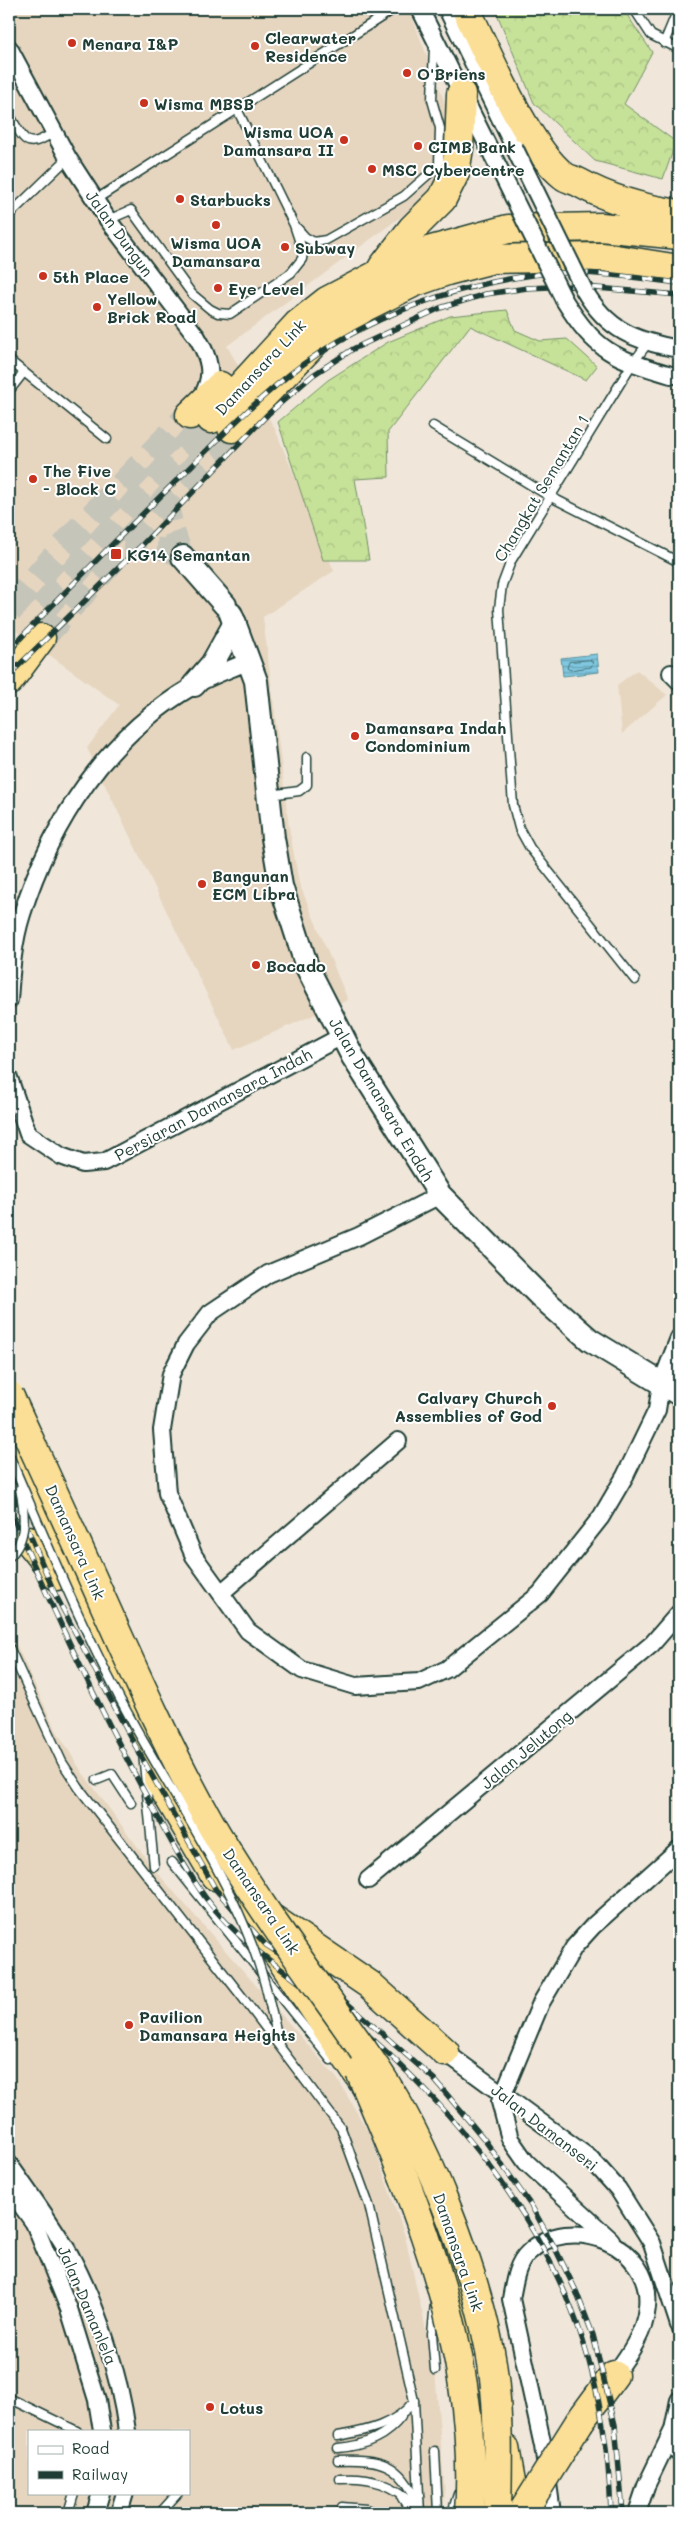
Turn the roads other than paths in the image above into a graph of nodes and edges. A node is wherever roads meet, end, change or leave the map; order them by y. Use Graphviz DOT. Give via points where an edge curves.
graph roads {
  1 [pos="394,9"];
  2 [pos="420,9"];
  3 [pos="447,9"];
  4 [pos="466,9"];
  5 [pos="634,9"];
  6 [pos="678,9"];
  7 [pos="434,39"];
  8 [pos="664,43"];
  9 [pos="9,48"];
  10 [pos="679,49"];
  11 [pos="461,94"];
  12 [pos="237,109"];
  13 [pos="9,114"];
  14 [pos="54,132"];
  15 [pos="68,158"];
  16 [pos="96,200"];
  17 [pos="679,214"];
  18 [pos="9,215"];
  19 [pos="108,220"];
  20 [pos="294,225"];
  21 [pos="679,235"];
  22 [pos="679,269"];
  23 [pos="380,272"];
  24 [pos="648,344"];
  25 [pos="679,349"];
  26 [pos="9,360"];
  27 [pos="632,364"];
  28 [pos="24,372"];
  29 [pos="679,376"];
  30 [pos="9,391"];
  31 [pos="211,421"];
  32 [pos="433,426"];
  33 [pos="107,439"];
  34 [pos="549,496"];
  35 [pos="183,556"];
  36 [pos="679,562"];
  37 [pos="230,614"];
  38 [pos="9,649"];
  39 [pos="249,661"];
  40 [pos="9,681"];
  41 [pos="194,685"];
  42 [pos="307,757"];
  43 [pos="268,796"];
  44 [pos="635,980"];
  45 [pos="9,1000"];
  46 [pos="342,1036"];
  47 [pos="9,1078"];
  48 [pos="440,1195"];
  49 [pos="679,1338"];
  50 [pos="670,1389"];
  51 [pos="9,1395"];
  52 [pos="9,1435"];
  53 [pos="398,1441"];
  54 [pos="10,1461"];
  55 [pos="15,1541"];
  56 [pos="57,1576"];
  57 [pos="221,1593"];
  58 [pos="679,1613"];
  59 [pos="9,1647"];
  60 [pos="143,1754"];
  61 [pos="97,1780"];
  62 [pos="132,1803"];
  63 [pos="679,1849"];
  64 [pos="172,1862"];
  65 [pos="154,1866"];
  66 [pos="368,1880"];
  67 [pos="235,1889"];
  68 [pos="334,2011"];
  69 [pos="280,2046"];
  70 [pos="445,2052"];
  71 [pos="331,2060"];
  72 [pos="503,2092"];
  73 [pos="9,2164"];
  74 [pos="9,2188"];
  75 [pos="616,2245"];
  76 [pos="437,2289"];
  77 [pos="676,2302"];
  78 [pos="679,2325"];
  79 [pos="435,2370"];
  80 [pos="614,2375"];
  81 [pos="9,2398"];
  82 [pos="679,2400"];
  83 [pos="414,2401"];
  84 [pos="17,2403"];
  85 [pos="9,2408"];
  86 [pos="407,2410"];
  87 [pos="75,2430"];
  88 [pos="102,2430"];
  89 [pos="127,2430"];
  90 [pos="338,2436"];
  91 [pos="338,2448"];
  92 [pos="665,2449"];
  93 [pos="435,2451"];
  94 [pos="679,2457"];
  95 [pos="338,2460"];
  96 [pos="340,2479"];
  97 [pos="462,2482"];
  98 [pos="646,2486"];
  99 [pos="392,2487"];
  100 [pos="74,2494"];
  101 [pos="100,2494"];
  102 [pos="126,2494"];
  103 [pos="177,2494"];
  104 [pos="342,2507"];
  105 [pos="67,2512"];
  106 [pos="421,2512"];
  107 [pos="95,2513"];
  108 [pos="119,2513"];
  109 [pos="160,2513"];
  110 [pos="375,2513"];
  111 [pos="412,2513"];
  112 [pos="438,2513"];
  113 [pos="452,2513"];
  114 [pos="462,2513"];
  115 [pos="469,2513"];
  116 [pos="483,2513"];
  117 [pos="497,2513"];
  118 [pos="514,2513"];
  119 [pos="522,2513"];
  120 [pos="552,2513"];
  121 [pos="625,2513"];
  122 [pos="637,2513"];
  1 -- 12 [label="lane"];
  2 -- 7 [label="street"];
  3 -- 24 [label="street, bridge" via="584,290 609,322"];
  4 -- 17 [label="highway" via="528,129 542,152 564,176 597,193 644,209"];
  5 -- 8 [label="lane" via="651,35"];
  6 -- 8 [label="lane"];
  7 -- 11 [label="street"];
  7 -- 20 [label="lane" via="432,100 440,128 439,165 404,196 326,240 314,242"];
  8 -- 10 [label="lane"];
  9 -- 14 [label="street, Jalan Dungun"];
  11 -- 23 [label="highway" via="456,174 442,199 412,229"];
  11 -- 27 [label="street, bridge" via="564,300 593,340 613,356"];
  12 -- 16 [label="lane"];
  12 -- 20 [label="lane"];
  13 -- 14 [label="lane" via="30,142 37,143"];
  14 -- 15 [label="street, Jalan Dungun"];
  15 -- 16 [label="street, Jalan Dungun"];
  15 -- 18 [label="lane"];
  16 -- 19 [label="street, Jalan Dungun"];
  19 -- 20 [label="lane" via="131,210 192,294 210,310 230,314 291,273 302,259 303,252"];
  19 -- 31 [label="street, Jalan Dungun" via="208,356"];
  21 -- 23 [label="highway, Damansara Link" via="601,227 508,229 417,254"];
  22 -- 31 [label="highway, Damansara Link" via="603,257 493,259 413,282 365,307"];
  23 -- 31 [label="highway, Damansara Link" via="327,301 282,341 245,363"];
  24 -- 25 [label="street"];
  24 -- 27 [label="lane, Changkat Semantan 1"];
  26 -- 28 [label="lane"];
  27 -- 29 [label="street"];
  27 -- 34 [label="lane, Changkat Semantan 1"];
  28 -- 30 [label="lane"];
  28 -- 33 [label="lane"];
  32 -- 34 [label="lane"];
  34 -- 36 [label="lane"];
  34 -- 44 [label="lane, Changkat Semantan 1" via="511,561 502,585 499,609 513,805 519,828 530,848"];
  35 -- 37 [label="street, Jalan Damansara Endah"];
  37 -- 39 [label="street, Jalan Damansara Endah"];
  37 -- 41 [label="street" via="212,664"];
  38 -- 40 [label="highway" via="35,631"];
  39 -- 41 [label="street"];
  39 -- 43 [label="street, Jalan Damansara Endah" via="256,681"];
  41 -- 45 [label="street" via="141,724 116,748 90,778 51,839 22,915 13,957"];
  42 -- 43 [label="lane" via="307,785 299,791"];
  43 -- 46 [label="street, Jalan Damansara Endah" via="281,886 294,930 307,967"];
  46 -- 47 [label="street, Persiaran Damansara Indah" via="104,1162 83,1164 61,1156 28,1134"];
  46 -- 48 [label="street, Jalan Damansara Endah"];
  48 -- 50 [label="street, Jalan Damansara Endah" via="540,1296 590,1340"];
  48 -- 57 [label="street" via="359,1236 268,1274 210,1313 186,1344 171,1374 162,1430 167,1493 194,1556"];
  49 -- 50 [label="street"];
  50 -- 57 [label="street" via="601,1517 540,1594 447,1669 419,1682 354,1686 302,1670 248,1632"];
  51 -- 68 [label="highway, Damansara Link, bridge" via="148,1702 190,1785 252,1891"];
  52 -- 67 [label="highway, Damansara Link" via="146,1731"];
  53 -- 57 [label="street"];
  54 -- 55 [label="lane, bridge" via="22,1496 24,1524 16,1551"];
  54 -- 56 [label="highway"];
  54 -- 69 [label="lane, bridge" via="94,1647 132,1722 217,1867 240,1913 258,1962"];
  55 -- 56 [label="highway"];
  56 -- 60 [label="highway"];
  58 -- 66 [label="street, Jalan Jelutong" via="652,1644"];
  59 -- 69 [label="lane" via="62,1762 79,1788"];
  60 -- 65 [label="lane"];
  60 -- 71 [label="highway" via="212,1873"];
  61 -- 62 [label="lane" via="112,1774"];
  63 -- 72 [label="street" via="574,1946 542,2003"];
  64 -- 71 [label="lane"];
  67 -- 70 [label="highway" via="289,1932 370,1985"];
  67 -- 118 [label="highway, Damansara Link" via="377,2103 415,2179 482,2349 504,2441"];
  68 -- 115 [label="highway, bridge" via="397,2158 432,2252 466,2409"];
  68 -- 117 [label="highway, Damansara Link, bridge" via="378,2072 426,2162 474,2291 489,2347 496,2406"];
  69 -- 83 [label="lane" via="341,2128 369,2205"];
  70 -- 72 [label="street, Jalan Damanseri"];
  71 -- 76 [label="highway" via="370,2122 401,2186"];
  72 -- 75 [label="street" via="500,2107 510,2139 526,2162"];
  72 -- 77 [label="street, Jalan Damanseri" via="591,2159 618,2189 652,2243"];
  73 -- 89 [label="street, Jalan Damanlela" via="70,2254 111,2355 123,2397"];
  74 -- 88 [label="street, Jalan Damanlela" via="34,2224 69,2309 97,2400"];
  75 -- 80 [label="street" via="629,2254 644,2277 648,2306 629,2355"];
  75 -- 120 [label="street" via="579,2234 543,2240 526,2254 516,2276 511,2299 543,2446"];
  76 -- 79 [label="lane" via="432,2334"];
  76 -- 97 [label="highway" via="457,2417"];
  76 -- 116 [label="highway" via="462,2352 474,2402"];
  77 -- 78 [label="street, Jalan Damanseri"];
  80 -- 119 [label="highway, bridge" via="580,2421"];
  81 -- 84 [label="lane"];
  82 -- 92 [label="street"];
  83 -- 86 [label="lane"];
  83 -- 106 [label="lane"];
  84 -- 85 [label="lane"];
  84 -- 87 [label="lane"];
  86 -- 90 [label="lane" via="380,2426"];
  86 -- 91 [label="lane" via="379,2437 360,2446"];
  92 -- 94 [label="lane"];
  92 -- 98 [label="street"];
  93 -- 112 [label="lane"];
  95 -- 106 [label="lane" via="383,2462 400,2473"];
  96 -- 99 [label="lane" via="363,2478"];
  97 -- 113 [label="lane"];
  97 -- 114 [label="highway"];
  98 -- 121 [label="street"];
  98 -- 122 [label="street"];
  99 -- 106 [label="lane"];
  99 -- 111 [label="lane"];
  100 -- 105 [label="lane"];
  101 -- 107 [label="street"];
  102 -- 108 [label="street"];
  103 -- 109 [label="lane"];
  104 -- 110 [label="lane"];
}
